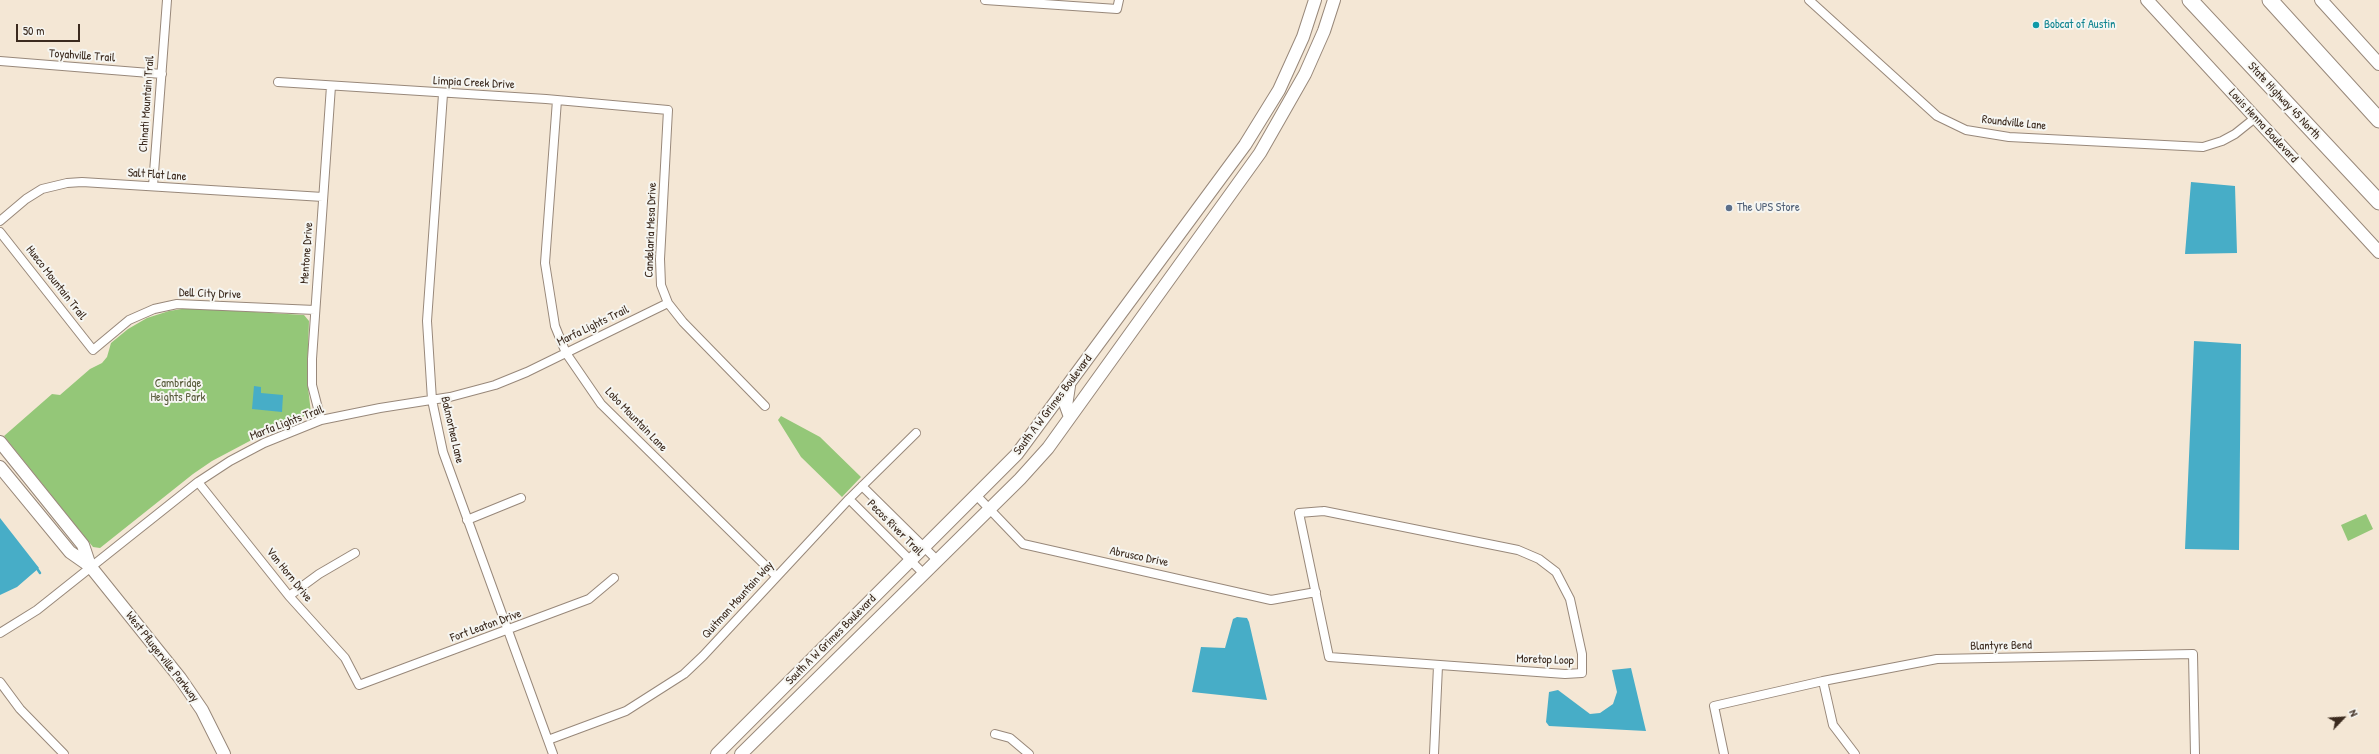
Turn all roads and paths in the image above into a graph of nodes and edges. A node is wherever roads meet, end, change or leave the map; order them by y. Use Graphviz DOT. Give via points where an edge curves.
graph roads {
  1 [pos="167,0"];
  2 [pos="985,0"];
  3 [pos="1119,0"];
  4 [pos="1315,0"];
  5 [pos="1334,0"];
  6 [pos="1809,0"];
  7 [pos="2147,0"];
  8 [pos="2190,0"];
  9 [pos="2270,0"];
  10 [pos="2321,0"];
  11 [pos="0,61"];
  12 [pos="2379,64"];
  13 [pos="162,74"];
  14 [pos="278,82"];
  15 [pos="331,86"];
  16 [pos="1279,90"];
  17 [pos="443,94"];
  18 [pos="1293,97"];
  19 [pos="557,100"];
  20 [pos="668,110"];
  21 [pos="2256,118"];
  22 [pos="2379,120"];
  23 [pos="153,186"];
  24 [pos="1209,193"];
  25 [pos="323,197"];
  26 [pos="2379,202"];
  27 [pos="1224,204"];
  28 [pos="0,221"];
  29 [pos="0,232"];
  30 [pos="2379,252"];
  31 [pos="668,303"];
  32 [pos="315,310"];
  33 [pos="93,350"];
  34 [pos="566,353"];
  35 [pos="1070,381"];
  36 [pos="432,400"];
  37 [pos="765,406"];
  38 [pos="1070,417"];
  39 [pos="321,420"];
  40 [pos="916,433"];
  41 [pos="0,442"];
  42 [pos="0,467"];
  43 [pos="198,482"];
  44 [pos="862,486"];
  45 [pos="976,495"];
  46 [pos="521,498"];
  47 [pos="849,499"];
  48 [pos="990,509"];
  49 [pos="467,520"];
  50 [pos="924,547"];
  51 [pos="355,553"];
  52 [pos="910,560"];
  53 [pos="937,560"];
  54 [pos="90,566"];
  55 [pos="924,574"];
  56 [pos="776,576"];
  57 [pos="614,578"];
  58 [pos="1316,592"];
  59 [pos="289,596"];
  60 [pos="507,631"];
  61 [pos="0,633"];
  62 [pos="818,653"];
  63 [pos="830,666"];
  64 [pos="1438,666"];
  65 [pos="1823,681"];
  66 [pos="0,682"];
  67 [pos="359,684"];
  68 [pos="995,734"];
  69 [pos="548,740"];
  70 [pos="64,754"];
  71 [pos="224,754"];
  72 [pos="553,754"];
  73 [pos="717,754"];
  74 [pos="741,754"];
  75 [pos="1029,754"];
  76 [pos="1434,754"];
  77 [pos="1724,754"];
  78 [pos="1855,754"];
  79 [pos="2195,754"];
  1 -- 13 [label="street, Chinati Mountain Trail"];
  2 -- 3 [label="street" via="1117,9"];
  4 -- 16 [label="main road, South A W Grimes Boulevard" via="1303,38"];
  5 -- 18 [label="main road, South A W Grimes Boulevard" via="1324,31"];
  6 -- 21 [label="street, Roundville Lane" via="1937,116 1966,130 2009,137 2204,146 2235,134"];
  7 -- 21 [label="main road, Louis Henna Boulevard"];
  8 -- 26 [label="highway, State Highway 45 North"];
  9 -- 22 [label="highway"];
  10 -- 12 [label="main road"];
  11 -- 13 [label="street, Toyahville Trail"];
  13 -- 23 [label="street, Chinati Mountain Trail"];
  14 -- 15 [label="street, Limpia Creek Drive"];
  15 -- 17 [label="street, Limpia Creek Drive"];
  15 -- 25 [label="street, Mentone Drive"];
  16 -- 18 [label="main road"];
  16 -- 24 [label="main road, South A W Grimes Boulevard" via="1246,145"];
  17 -- 19 [label="street, Limpia Creek Drive"];
  17 -- 36 [label="street, Balmorhea Lane" via="427,321"];
  18 -- 27 [label="main road, South A W Grimes Boulevard" via="1260,153"];
  19 -- 20 [label="street, Limpia Creek Drive"];
  19 -- 34 [label="street, Lobo Mountain Lane" via="545,263 555,326"];
  20 -- 31 [label="street, Candelaria Mesa Drive" via="660,259 661,286"];
  21 -- 30 [label="main road, Louis Henna Boulevard"];
  23 -- 25 [label="street, Salt Flat Lane"];
  23 -- 28 [label="street, Salt Flat Lane" via="82,182 45,188 26,199"];
  24 -- 27 [label="main road"];
  24 -- 35 [label="main road, South A W Grimes Boulevard"];
  25 -- 32 [label="street, Mentone Drive"];
  27 -- 38 [label="main road, South A W Grimes Boulevard"];
  29 -- 33 [label="street, Hueco Mountain Trail"];
  31 -- 34 [label="street, Marfa Lights Trail"];
  31 -- 37 [label="street, Candelaria Mesa Drive" via="687,327"];
  32 -- 33 [label="street, Dell City Drive" via="177,304 154,309 129,320"];
  32 -- 39 [label="street, Mentone Drive" via="312,385"];
  34 -- 36 [label="street, Marfa Lights Trail" via="495,385"];
  34 -- 56 [label="street, Lobo Mountain Lane" via="602,404"];
  35 -- 38 [label="main road" via="1066,398"];
  35 -- 45 [label="main road, South A W Grimes Boulevard" via="1017,454"];
  36 -- 39 [label="street, Marfa Lights Trail"];
  36 -- 49 [label="street, Balmorhea Lane" via="443,452"];
  38 -- 48 [label="main road, South A W Grimes Boulevard" via="1048,448"];
  39 -- 43 [label="street, Marfa Lights Trail" via="264,443"];
  40 -- 44 [label="street, Quitman Mountain Way"];
  41 -- 54 [label="main road, West Pflugerville Parkway" via="83,545"];
  42 -- 54 [label="main road, West Pflugerville Parkway" via="70,552"];
  43 -- 54 [label="street, Marfa Lights Trail"];
  43 -- 59 [label="street, Van Horn Drive"];
  44 -- 47 [label="street, Quitman Mountain Way"];
  44 -- 50 [label="street, Pecos River Trail"];
  45 -- 48 [label="street, Abrusco Drive"];
  45 -- 50 [label="main road, South A W Grimes Boulevard"];
  46 -- 49 [label="street"];
  47 -- 52 [label="street, Pecos River Trail"];
  47 -- 56 [label="street, Quitman Mountain Way"];
  48 -- 53 [label="main road, South A W Grimes Boulevard"];
  48 -- 58 [label="street, Abrusco Drive" via="1023,544 1271,600"];
  49 -- 60 [label="street, Balmorhea Lane"];
  50 -- 52 [label="main road, South A W Grimes Boulevard"];
  50 -- 53 [label="street, Pecos River Trail"];
  51 -- 59 [label="street" via="319,574"];
  52 -- 55 [label="street, Pecos River Trail"];
  52 -- 62 [label="main road, South A W Grimes Boulevard"];
  53 -- 55 [label="main road, South A W Grimes Boulevard"];
  54 -- 61 [label="street, Marfa Lights Trail" via="37,610"];
  54 -- 71 [label="main road, West Pflugerville Parkway" via="193,696"];
  55 -- 63 [label="main road, South A W Grimes Boulevard"];
  56 -- 69 [label="street, Quitman Mountain Way" via="704,656 684,674 626,711"];
  57 -- 60 [label="street, Fort Leaton Drive" via="589,598"];
  58 -- 64 [label="street, Moretop Loop" via="1329,657"];
  58 -- 64 [label="street, Moretop Loop" via="1299,512 1324,512 1518,550 1539,559 1556,572 1570,599 1582,654 1582,673"];
  59 -- 67 [label="street, Van Horn Drive" via="345,658"];
  60 -- 67 [label="street, Fort Leaton Drive"];
  60 -- 69 [label="street, Balmorhea Lane"];
  62 -- 63 [label="main road"];
  62 -- 73 [label="main road, South A W Grimes Boulevard"];
  63 -- 74 [label="main road, South A W Grimes Boulevard"];
  64 -- 76 [label="street"];
  65 -- 77 [label="street, Blantyre Bend" via="1714,706"];
  65 -- 78 [label="street" via="1833,725"];
  65 -- 79 [label="street, Blantyre Bend" via="1938,658 2193,654"];
  66 -- 70 [label="street" via="20,709"];
  68 -- 75 [label="street" via="1010,738"];
  69 -- 72 [label="street, Balmorhea Lane"];
}
